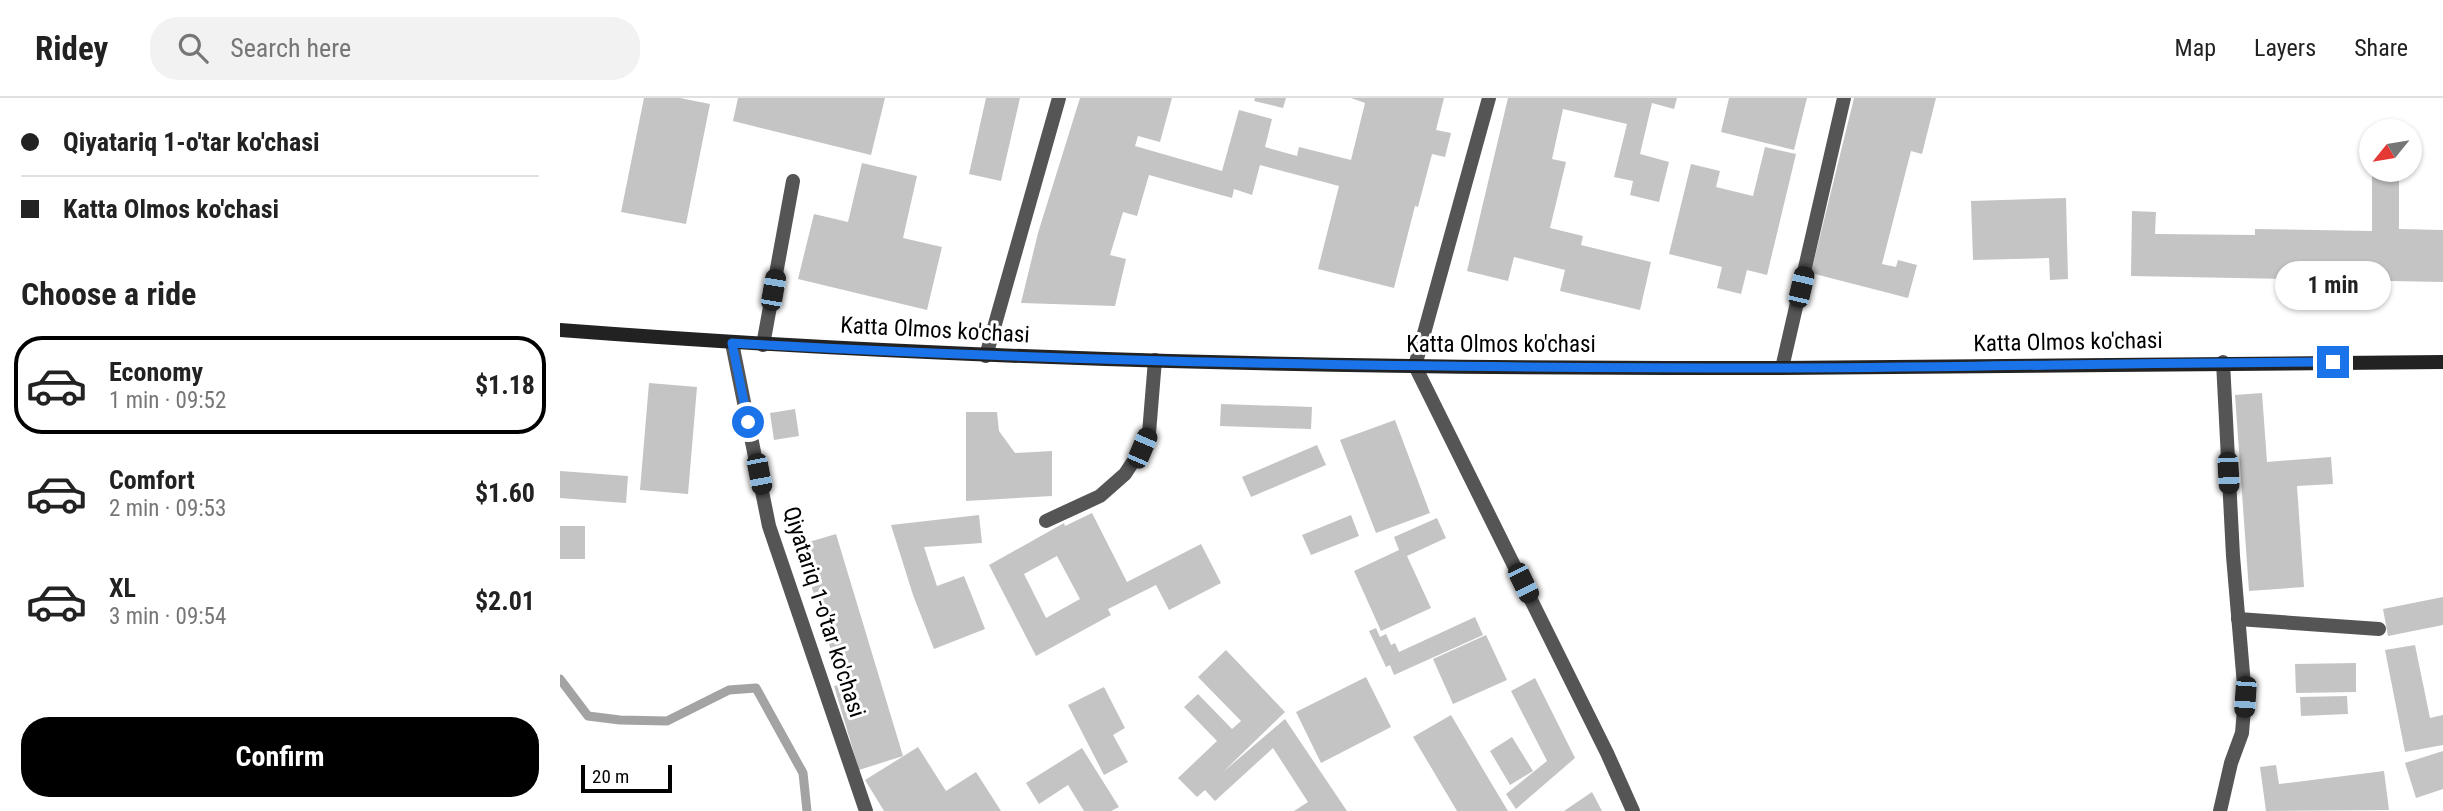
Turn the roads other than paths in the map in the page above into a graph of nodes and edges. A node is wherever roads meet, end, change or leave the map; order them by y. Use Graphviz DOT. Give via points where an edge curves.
graph roads {
  1 [pos="1059,98"];
  2 [pos="1489,98"];
  3 [pos="1844,98"];
  4 [pos="793,181"];
  5 [pos="560,330"];
  6 [pos="732,343"];
  7 [pos="763,345"];
  8 [pos="986,356"];
  9 [pos="1155,360"];
  10 [pos="2223,362"];
  11 [pos="2443,362"];
  12 [pos="1415,366"];
  13 [pos="1782,368"];
  14 [pos="1046,521"];
  15 [pos="2238,619"];
  16 [pos="2379,629"];
  17 [pos="866,811"];
  18 [pos="1633,811"];
  19 [pos="2220,811"];
  1 -- 8 [label="street"];
  2 -- 12 [label="street"];
  3 -- 13 [label="street"];
  4 -- 7 [label="street"];
  5 -- 6 [label="street, Katta Olmos ko'chasi"];
  6 -- 7 [label="street, Katta Olmos ko'chasi"];
  6 -- 17 [label="street, Qiyatariq 1-o'tar ko'chasi" via="769,526"];
  7 -- 8 [label="street, Katta Olmos ko'chasi"];
  8 -- 9 [label="street, Katta Olmos ko'chasi"];
  9 -- 12 [label="street, Katta Olmos ko'chasi"];
  9 -- 14 [label="street" via="1149,433 1125,474 1100,496"];
  10 -- 11 [label="street, Katta Olmos ko'chasi"];
  10 -- 13 [label="street, Katta Olmos ko'chasi"];
  10 -- 15 [label="street"];
  12 -- 13 [label="street, Katta Olmos ko'chasi"];
  12 -- 18 [label="street"];
  15 -- 16 [label="street"];
  15 -- 19 [label="street" via="2245,697 2242,733"];
}
